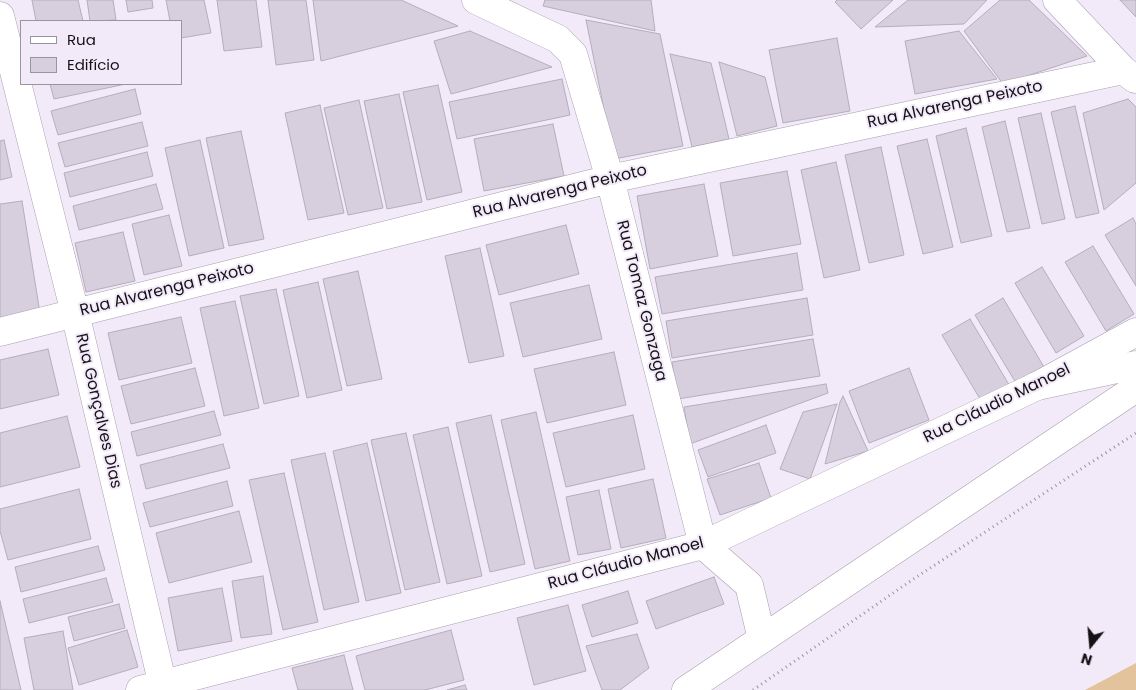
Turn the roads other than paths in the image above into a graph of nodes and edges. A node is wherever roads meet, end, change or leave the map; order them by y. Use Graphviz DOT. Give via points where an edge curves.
graph roads {
  1 [pos="476,0"];
  2 [pos="1058,0"];
  3 [pos="0,16"];
  4 [pos="1130,75"];
  5 [pos="610,179"];
  6 [pos="75,314"];
  7 [pos="0,332"];
  8 [pos="1136,332"];
  9 [pos="1136,365"];
  10 [pos="1037,386"];
  11 [pos="1136,388"];
  12 [pos="703,545"];
  13 [pos="762,638"];
  14 [pos="156,688"];
  15 [pos="686,690"];
  1 -- 5 [label="street, Rua Tomaz Gonzaga" via="558,39 574,54"];
  2 -- 4 [label="street"];
  3 -- 6 [label="street, Rua Gonçalves Dias"];
  4 -- 5 [label="street, Rua Alvarenga Peixoto"];
  5 -- 6 [label="street, Rua Alvarenga Peixoto"];
  5 -- 12 [label="street, Rua Tomaz Gonzaga"];
  6 -- 7 [label="street, Rua Alvarenga Peixoto"];
  6 -- 14 [label="street, Rua Gonçalves Dias"];
  8 -- 10 [label="street, Rua Cláudio Manoel"];
  9 -- 10 [label="street"];
  10 -- 12 [label="street, Rua Cláudio Manoel"];
  11 -- 13 [label="street"];
  12 -- 13 [label="street" via="749,585"];
  12 -- 14 [label="street, Rua Cláudio Manoel"];
  13 -- 15 [label="street"];
}
